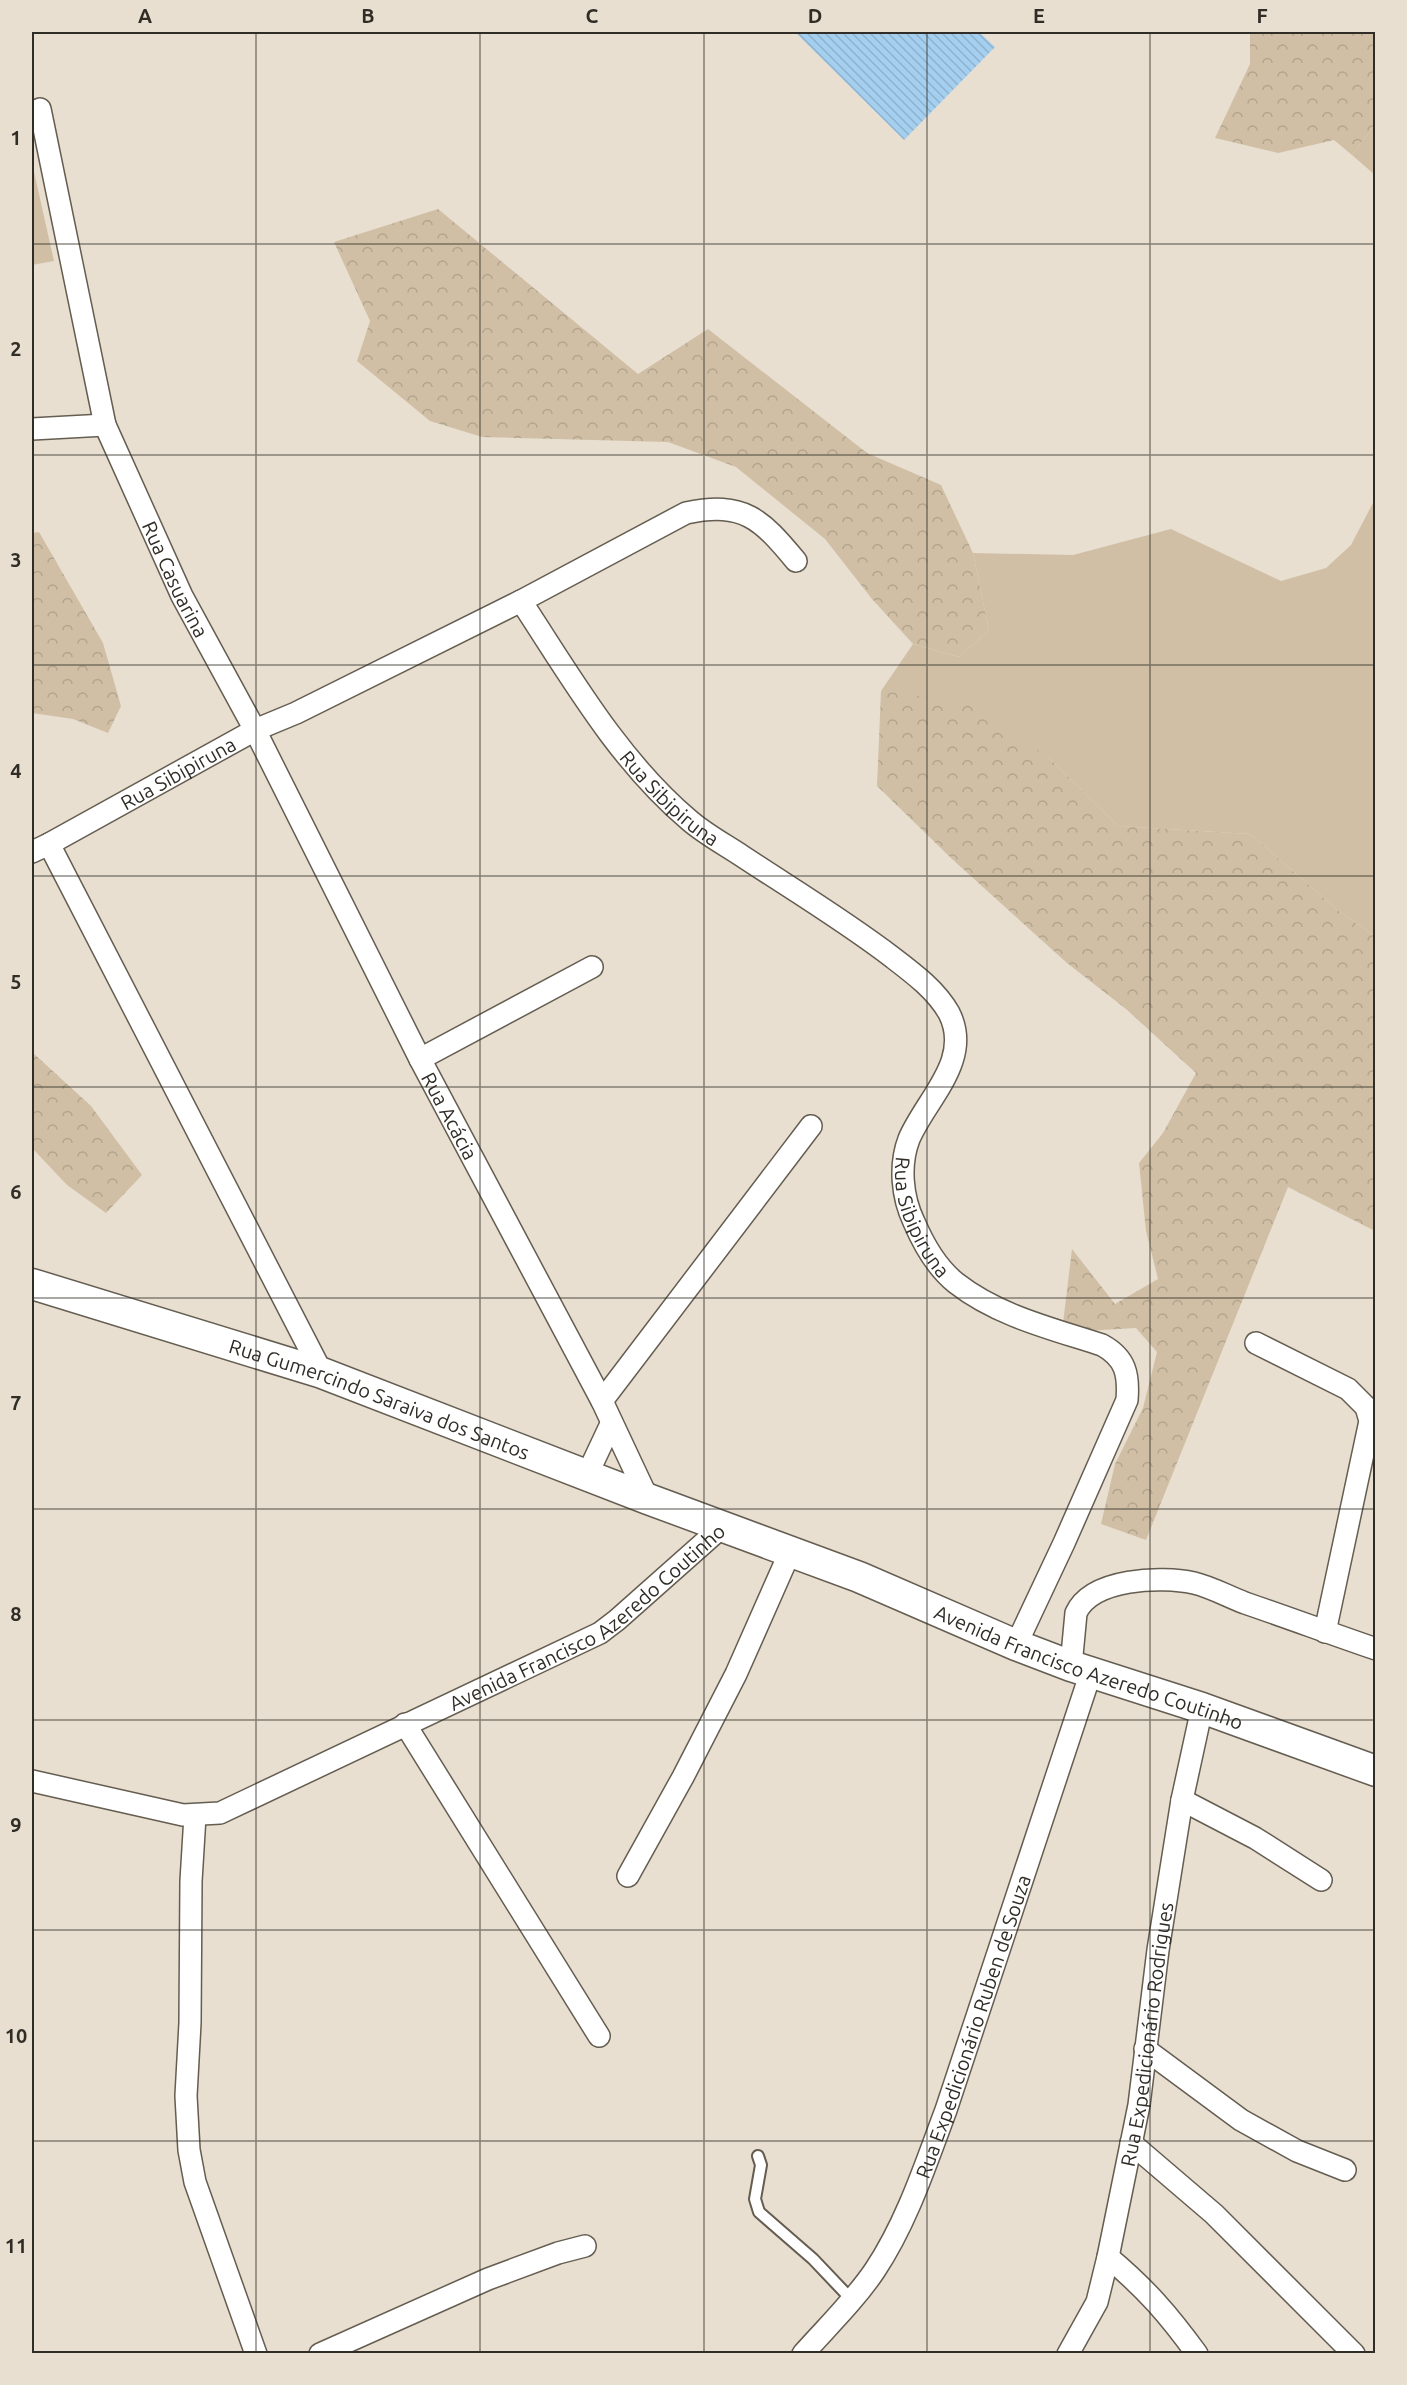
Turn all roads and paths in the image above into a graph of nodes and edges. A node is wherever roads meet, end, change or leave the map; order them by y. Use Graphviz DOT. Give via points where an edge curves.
graph roads {
  1 [pos="40,109"];
  2 [pos="105,425"];
  3 [pos="32,429"];
  4 [pos="796,561"];
  5 [pos="520,601"];
  6 [pos="255,730"];
  7 [pos="40,848"];
  8 [pos="592,967"];
  9 [pos="420,1059"];
  10 [pos="811,1126"];
  11 [pos="32,1284"];
  12 [pos="1256,1343"];
  13 [pos="322,1374"];
  14 [pos="602,1401"];
  15 [pos="611,1425"];
  16 [pos="587,1475"];
  17 [pos="648,1499"];
  18 [pos="723,1526"];
  19 [pos="790,1552"];
  20 [pos="1325,1632"];
  21 [pos="1016,1645"];
  22 [pos="1376,1649"];
  23 [pos="1081,1669"];
  24 [pos="1202,1708"];
  25 [pos="405,1724"];
  26 [pos="1376,1771"];
  27 [pos="32,1781"];
  28 [pos="1182,1800"];
  29 [pos="195,1816"];
  30 [pos="628,1876"];
  31 [pos="1321,1880"];
  32 [pos="599,2036"];
  33 [pos="1146,2049"];
  34 [pos="1131,2143"];
  35 [pos="758,2156"];
  36 [pos="1345,2170"];
  37 [pos="585,2246"];
  38 [pos="1108,2257"];
  39 [pos="851,2299"];
  40 [pos="256,2354"];
  41 [pos="320,2354"];
  42 [pos="803,2354"];
  43 [pos="1068,2354"];
  44 [pos="1197,2354"];
  45 [pos="1354,2354"];
  1 -- 2 [label="street, Rua Casuarina"];
  2 -- 3 [label="street"];
  2 -- 6 [label="street, Rua Casuarina" via="182,596"];
  4 -- 5 [label="street, Rua Sibipiruna" via="763,524 734,509 706,509 686,513"];
  5 -- 6 [label="street, Rua Sibipiruna"];
  5 -- 21 [label="street, Rua Sibipiruna" via="615,741 651,785 691,822 878,946 921,981 948,1012 956,1039 953,1059 909,1139 902,1164 908,1210 935,1259 955,1282 997,1309 1102,1345 1112,1350 1126,1367 1127,1400"];
  6 -- 7 [label="street, Rua Sibipiruna"];
  6 -- 9 [label="street, Rua Acácia"];
  7 -- 13 [label="street"];
  8 -- 9 [label="street"];
  9 -- 14 [label="street, Rua Acácia"];
  10 -- 14 [label="street"];
  11 -- 13 [label="main road, Rua Gumercindo Saraiva dos Santos"];
  12 -- 20 [label="street" via="1348,1389 1366,1407 1370,1421"];
  13 -- 16 [label="main road, Rua Gumercindo Saraiva dos Santos"];
  14 -- 15 [label="street, Rua Acácia"];
  15 -- 16 [label="street"];
  15 -- 17 [label="street, Rua Acácia"];
  16 -- 17 [label="main road, Rua Gumercindo Saraiva dos Santos"];
  17 -- 18 [label="main road, Rua Gumercindo Saraiva dos Santos"];
  18 -- 19 [label="main road, Avenida Francisco Azeredo Coutinho"];
  18 -- 25 [label="street, Avenida Francisco Azeredo Coutinho" via="600,1633"];
  19 -- 21 [label="main road, Avenida Francisco Azeredo Coutinho" via="859,1577"];
  19 -- 30 [label="street" via="731,1684"];
  20 -- 22 [label="street, Rua Expedicionário Ruben de Souza"];
  20 -- 23 [label="street, Rua Expedicionário Ruben de Souza" via="1196,1583 1160,1580 1110,1585 1092,1594 1076,1613"];
  21 -- 23 [label="main road, Avenida Francisco Azeredo Coutinho"];
  23 -- 24 [label="main road, Avenida Francisco Azeredo Coutinho"];
  23 -- 39 [label="street, Rua Expedicionário Ruben de Souza" via="946,2110 897,2229 875,2270"];
  24 -- 26 [label="main road, Avenida Francisco Azeredo Coutinho"];
  24 -- 28 [label="street, Rua Expedicionário Rodrigues"];
  25 -- 29 [label="street, Avenida Francisco Azeredo Coutinho" via="220,1813"];
  25 -- 32 [label="street"];
  27 -- 29 [label="street, Avenida Francisco Azeredo Coutinho"];
  28 -- 31 [label="street" via="1255,1838"];
  28 -- 33 [label="street, Rua Expedicionário Rodrigues"];
  29 -- 40 [label="street" via="186,2096 189,2150 195,2182"];
  33 -- 34 [label="street, Rua Expedicionário Rodrigues"];
  33 -- 36 [label="street" via="1241,2120 1297,2151"];
  34 -- 38 [label="street, Rua Expedicionário Rodrigues"];
  34 -- 45 [label="street" via="1214,2214"];
  35 -- 39 [label="lane" via="761,2165 755,2199 759,2212"];
  37 -- 41 [label="street" via="488,2278"];
  38 -- 43 [label="street, Rua Expedicionário Rodrigues" via="1097,2302"];
  38 -- 44 [label="street" via="1142,2285"];
  39 -- 42 [label="street, Rua Expedicionário Ruben de Souza"];
}
